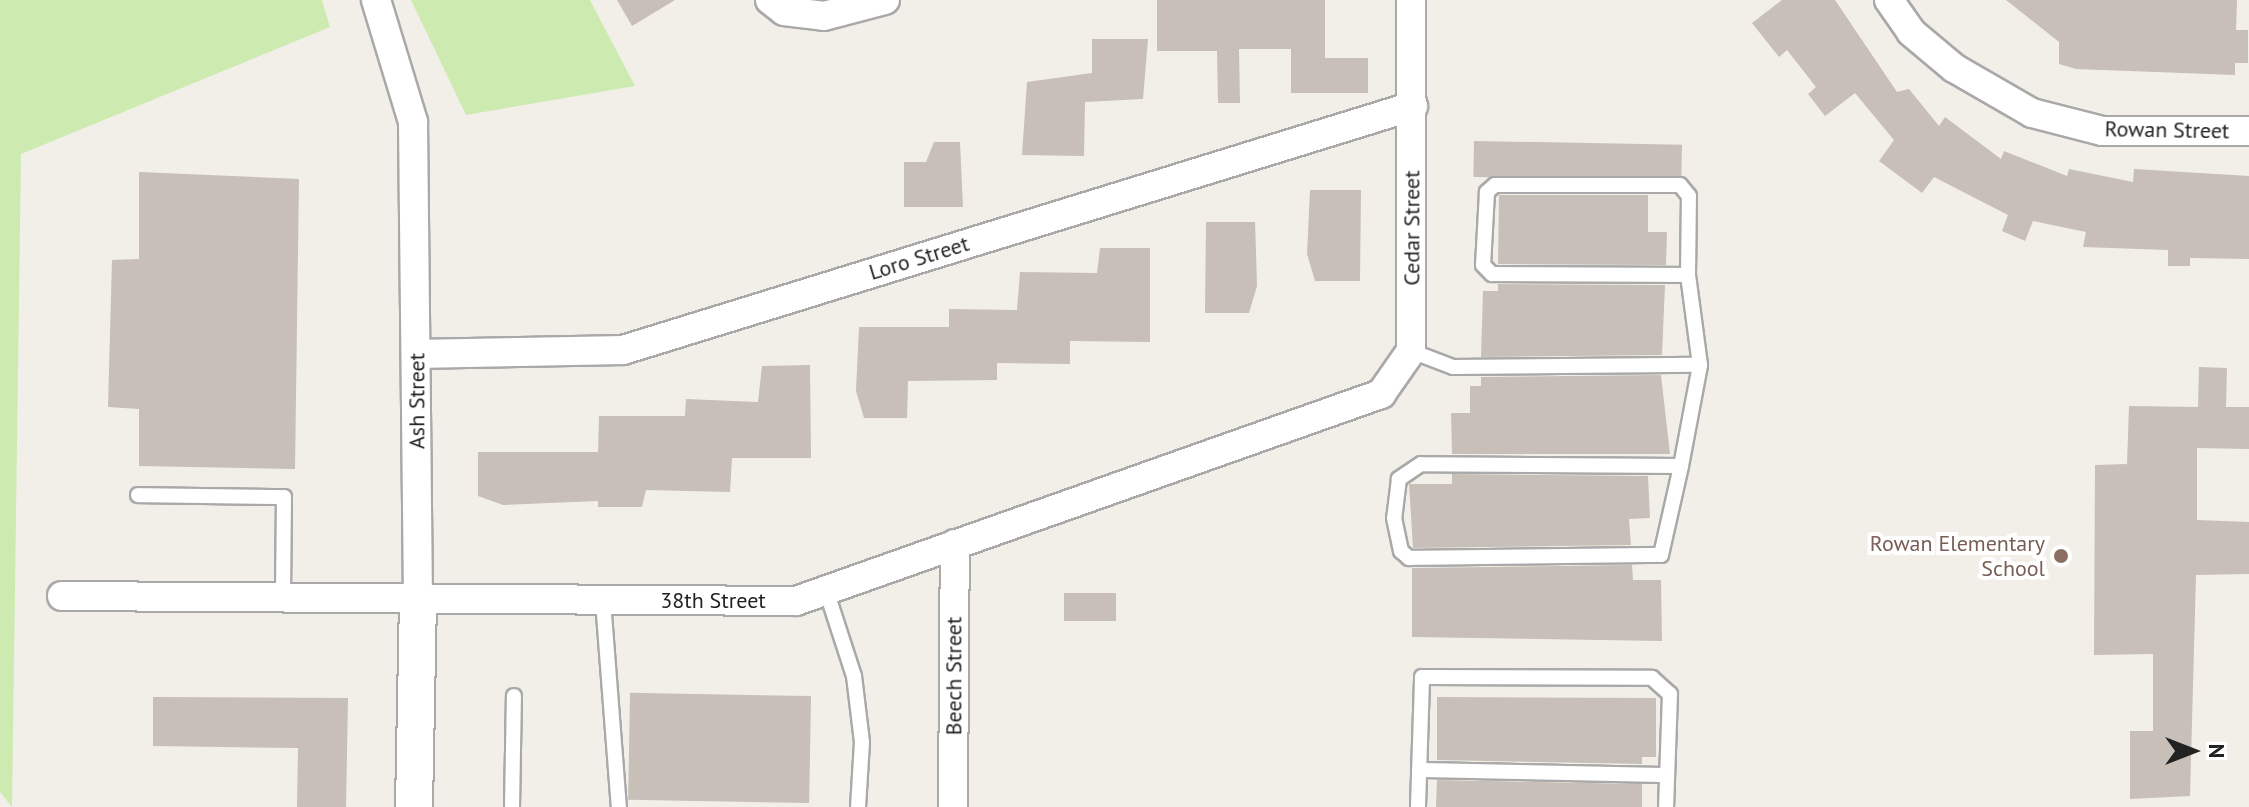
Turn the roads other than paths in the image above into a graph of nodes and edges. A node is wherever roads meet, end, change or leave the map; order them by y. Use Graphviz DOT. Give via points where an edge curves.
graph roads {
  1 [pos="376,0"];
  2 [pos="770,0"];
  3 [pos="885,0"];
  4 [pos="1411,0"];
  5 [pos="1889,0"];
  6 [pos="1413,106"];
  7 [pos="2249,131"];
  8 [pos="1688,275"];
  9 [pos="1411,351"];
  10 [pos="416,354"];
  11 [pos="1700,365"];
  12 [pos="1681,466"];
  13 [pos="138,495"];
  14 [pos="955,544"];
  15 [pos="826,590"];
  16 [pos="62,596"];
  17 [pos="283,599"];
  18 [pos="418,601"];
  19 [pos="603,601"];
  20 [pos="514,696"];
  21 [pos="1419,770"];
  22 [pos="1667,775"];
  23 [pos="414,807"];
  24 [pos="512,807"];
  25 [pos="619,807"];
  26 [pos="858,807"];
  27 [pos="953,807"];
  28 [pos="1418,807"];
  29 [pos="1666,807"];
  1 -- 10 [label="street, Ash Street" via="413,122"];
  2 -- 3 [label="street" via="784,11 824,16"];
  4 -- 6 [label="street, Cedar Street"];
  5 -- 7 [label="street, Rowan Street" via="1911,32 1954,68 2032,113 2102,131"];
  6 -- 9 [label="street, Cedar Street"];
  6 -- 10 [label="street, Loro Street" via="623,350"];
  8 -- 8 [label="lane" via="1689,196 1680,185 1495,185 1487,192 1483,265 1492,274"];
  8 -- 11 [label="lane"];
  9 -- 11 [label="lane" via="1453,367"];
  9 -- 14 [label="street, 38th Street" via="1381,394"];
  10 -- 18 [label="street, Ash Street"];
  11 -- 12 [label="lane"];
  12 -- 12 [label="lane" via="1661,555 1409,558 1401,551 1394,518 1399,479 1421,464"];
  13 -- 17 [label="lane" via="284,497"];
  14 -- 15 [label="street, 38th Street"];
  14 -- 27 [label="street, Beech Street"];
  15 -- 19 [label="street, 38th Street" via="796,601"];
  15 -- 26 [label="lane" via="854,676 862,742"];
  16 -- 17 [label="street, 38th Street"];
  17 -- 18 [label="street, 38th Street"];
  18 -- 19 [label="street, 38th Street"];
  18 -- 23 [label="street, Ash Street"];
  19 -- 25 [label="lane"];
  20 -- 24 [label="lane"];
  21 -- 22 [label="lane"];
  21 -- 22 [label="lane" via="1422,677 1652,678 1670,694"];
  21 -- 28 [label="lane"];
  22 -- 29 [label="lane"];
}
